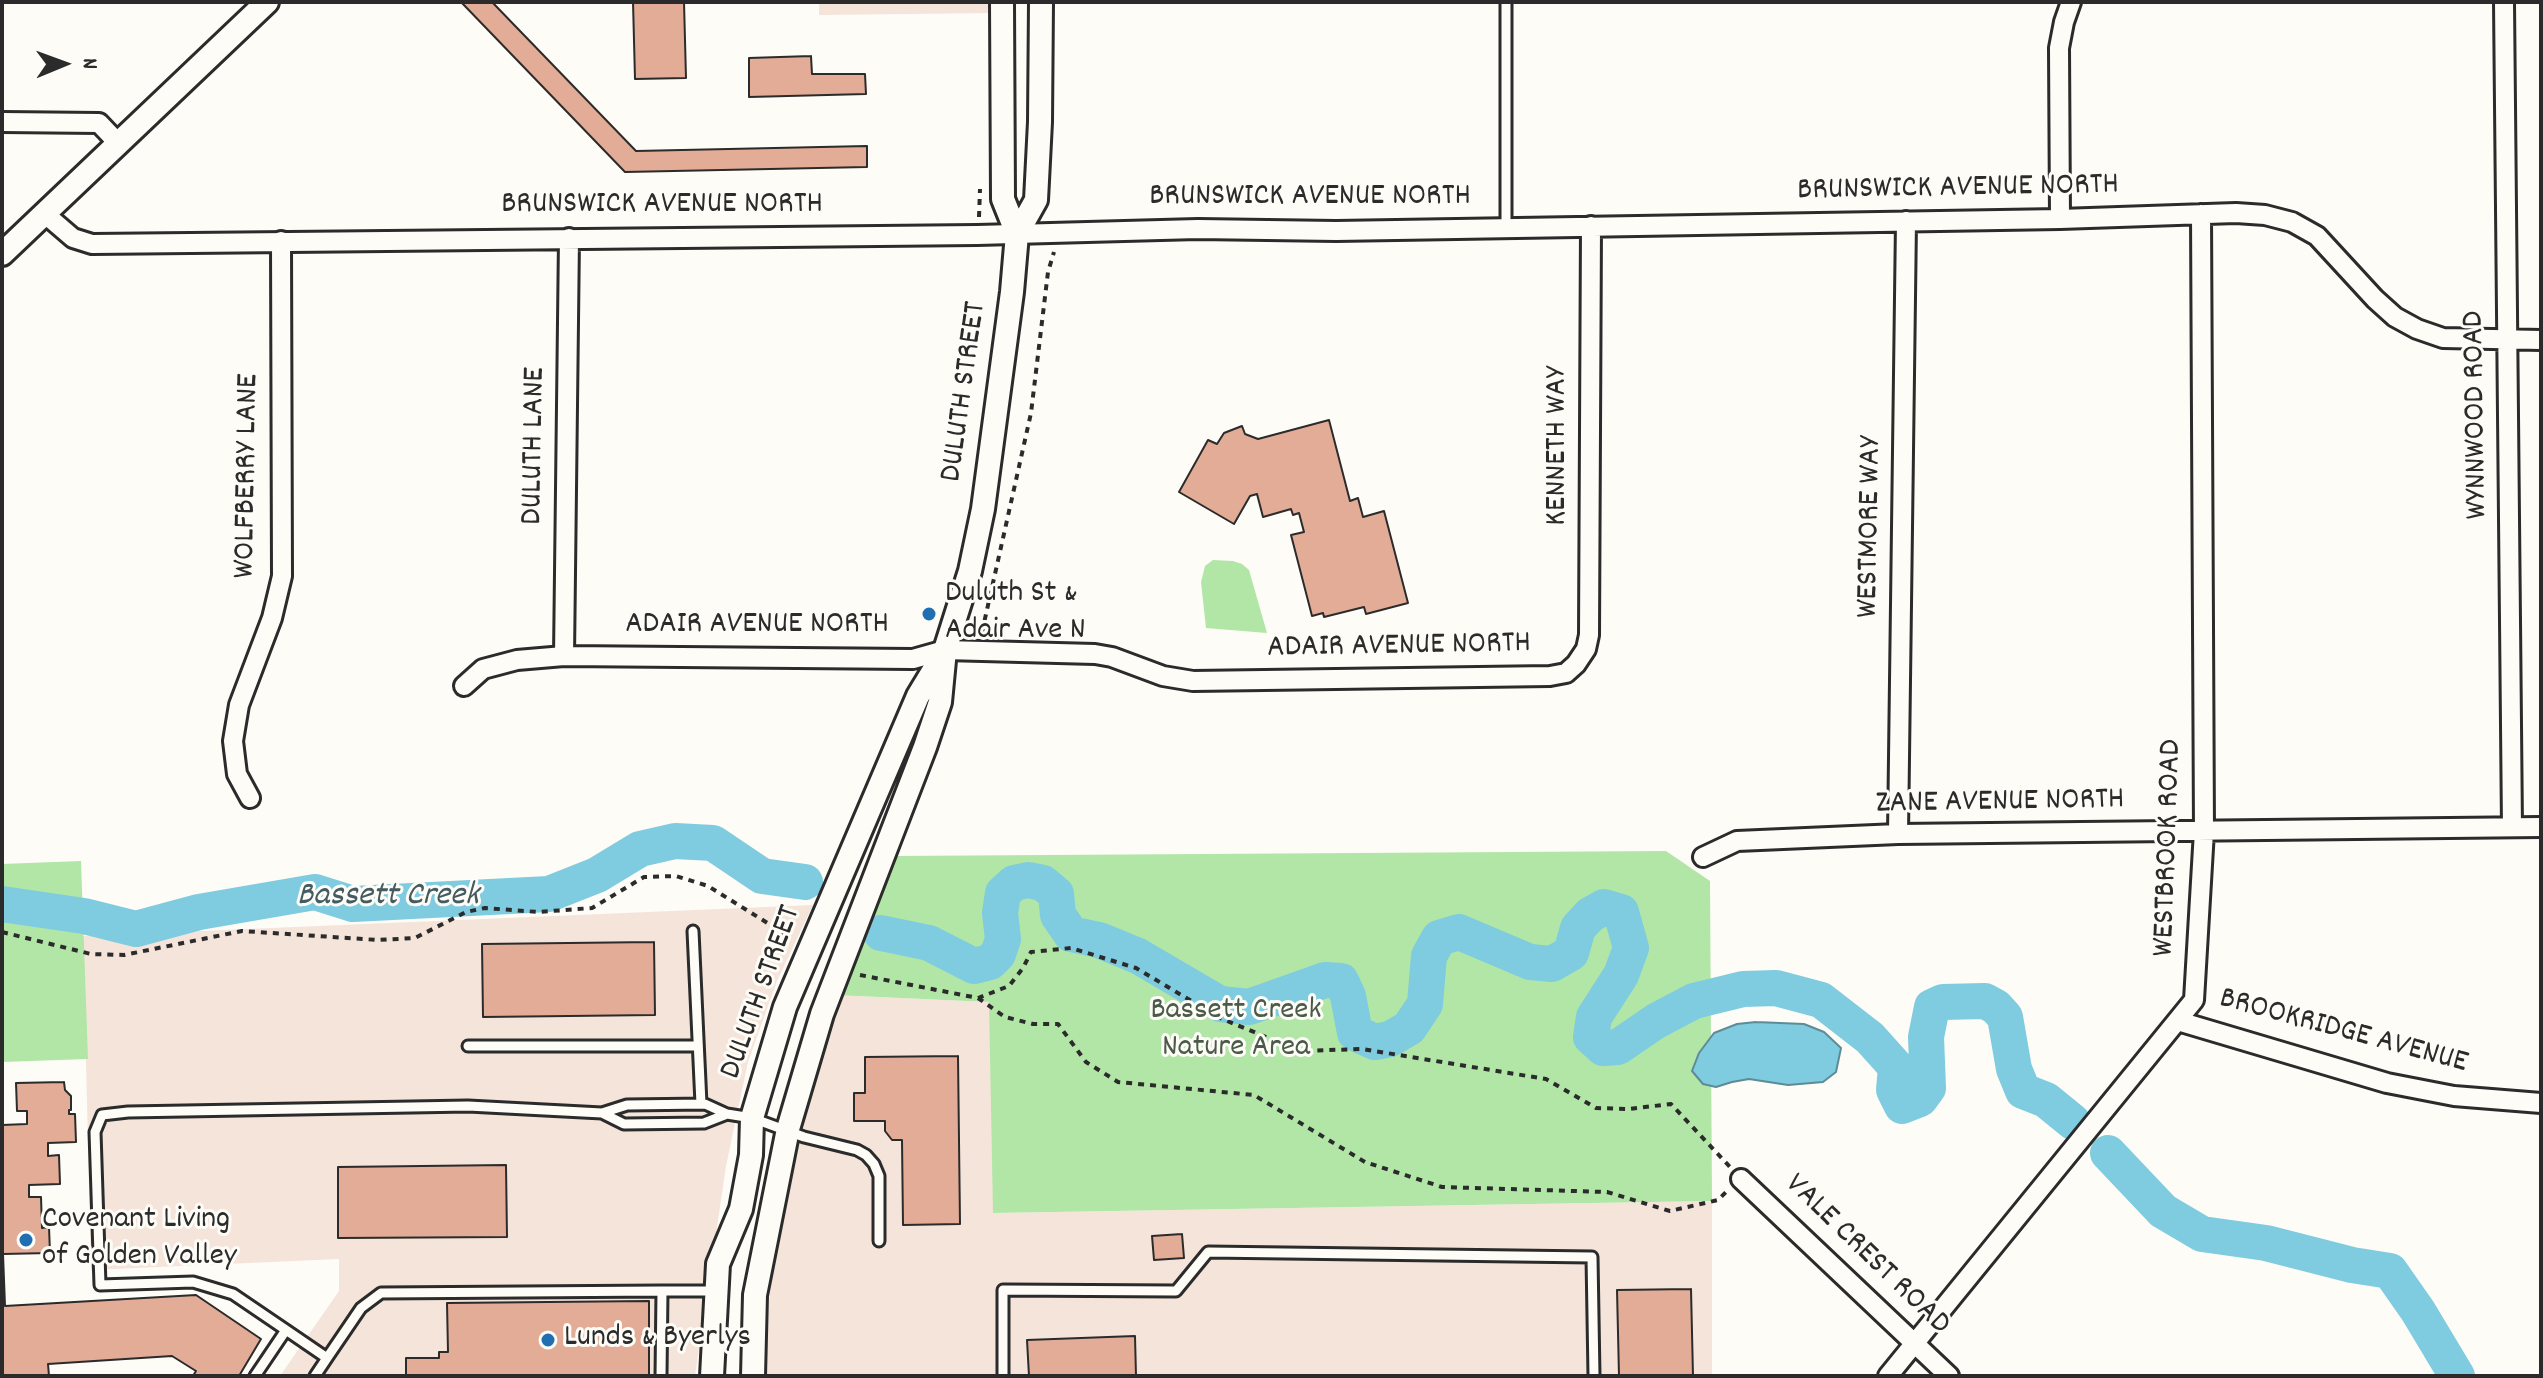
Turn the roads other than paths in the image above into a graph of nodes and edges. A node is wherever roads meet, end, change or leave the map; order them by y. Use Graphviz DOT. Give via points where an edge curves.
graph roads {
  1 [pos="267,2"];
  2 [pos="1002,2"];
  3 [pos="1041,2"];
  4 [pos="1506,2"];
  5 [pos="2071,2"];
  6 [pos="2504,2"];
  7 [pos="2,122"];
  8 [pos="118,143"];
  9 [pos="45,214"];
  10 [pos="2201,214"];
  11 [pos="2060,219"];
  12 [pos="1906,221"];
  13 [pos="1591,226"];
  14 [pos="1506,227"];
  15 [pos="1017,234"];
  16 [pos="569,238"];
  17 [pos="281,241"];
  18 [pos="2,254"];
  19 [pos="2541,340"];
  20 [pos="2508,341"];
  21 [pos="945,650"];
  22 [pos="564,656"];
  23 [pos="1576,664"];
  24 [pos="464,686"];
  25 [pos="250,798"];
  26 [pos="2512,827"];
  27 [pos="2541,827"];
  28 [pos="2204,831"];
  29 [pos="1898,834"];
  30 [pos="1703,857"];
  31 [pos="693,931"];
  32 [pos="2178,1021"];
  33 [pos="468,1046"];
  34 [pos="698,1046"];
  35 [pos="2541,1103"];
  36 [pos="701,1104"];
  37 [pos="602,1113"];
  38 [pos="727,1114"];
  39 [pos="752,1118"];
  40 [pos="788,1129"];
  41 [pos="1741,1179"];
  42 [pos="879,1241"];
  43 [pos="662,1291"];
  44 [pos="717,1291"];
  45 [pos="286,1330"];
  46 [pos="1914,1344"];
  47 [pos="327,1358"];
  48 [pos="255,1376"];
  49 [pos="315,1376"];
  50 [pos="661,1376"];
  51 [pos="712,1376"];
  52 [pos="753,1376"];
  53 [pos="1003,1376"];
  54 [pos="1594,1376"];
  55 [pos="1888,1376"];
  56 [pos="1949,1376"];
  1 -- 8 [label="street"];
  2 -- 15 [label="street, DULUTH STREET" via="1003,199"];
  3 -- 15 [label="street, DULUTH STREET" via="1036,200"];
  4 -- 14 [label="lane"];
  5 -- 11 [label="street" via="2059,48"];
  6 -- 20 [label="street, WYNNWOOD ROAD"];
  7 -- 8 [label="street" via="99,123"];
  8 -- 9 [label="street"];
  9 -- 17 [label="street, BRUNSWICK AVENUE NORTH" via="73,238 92,244"];
  9 -- 18 [label="street"];
  10 -- 11 [label="street, BRUNSWICK AVENUE NORTH"];
  10 -- 20 [label="street, BRUNSWICK AVENUE NORTH" via="2265,215 2292,222 2317,236 2395,317 2443,338"];
  10 -- 28 [label="street, WESTBROOK ROAD"];
  11 -- 12 [label="street, BRUNSWICK AVENUE NORTH"];
  12 -- 13 [label="street, BRUNSWICK AVENUE NORTH"];
  12 -- 29 [label="street, WESTMORE WAY"];
  13 -- 14 [label="street, BRUNSWICK AVENUE NORTH"];
  13 -- 23 [label="street, KENNETH WAY" via="1589,635"];
  14 -- 15 [label="street, BRUNSWICK AVENUE NORTH"];
  15 -- 16 [label="street, BRUNSWICK AVENUE NORTH"];
  15 -- 21 [label="street, DULUTH STREET" via="983,509"];
  16 -- 17 [label="street, BRUNSWICK AVENUE NORTH"];
  16 -- 22 [label="street, DULUTH LANE"];
  17 -- 25 [label="street, WOLFBERRY LANE" via="282,576 239,705 233,741 237,774"];
  19 -- 20 [label="street, BRUNSWICK AVENUE NORTH"];
  20 -- 26 [label="street, WYNNWOOD ROAD"];
  21 -- 22 [label="street, ADAIR AVENUE NORTH" via="913,659"];
  21 -- 23 [label="street, ADAIR AVENUE NORTH" via="1095,654 1193,681 1550,676"];
  21 -- 39 [label="street, DULUTH STREET" via="918,696 785,1007"];
  21 -- 40 [label="street, DULUTH STREET" via="940,702 826,1003"];
  22 -- 24 [label="street, ADAIR AVENUE NORTH" via="483,669"];
  26 -- 27 [label="street, ZANE AVENUE NORTH"];
  26 -- 28 [label="street, ZANE AVENUE NORTH"];
  28 -- 29 [label="street, ZANE AVENUE NORTH"];
  28 -- 32 [label="street, WESTBROOK ROAD" via="2194,1000"];
  29 -- 30 [label="street, ZANE AVENUE NORTH" via="1737,841"];
  31 -- 34 [label="lane"];
  32 -- 35 [label="street, BROOKRIDGE AVENUE" via="2387,1083 2454,1096"];
  32 -- 46 [label="street, WESTBROOK ROAD"];
  33 -- 34 [label="lane"];
  34 -- 36 [label="lane"];
  36 -- 37 [label="lane" via="627,1105"];
  36 -- 38 [label="lane"];
  37 -- 38 [label="lane" via="624,1124 704,1123"];
  37 -- 45 [label="lane" via="468,1106 102,1115 95,1132 100,1285 193,1282 233,1294"];
  38 -- 39 [label="lane"];
  39 -- 40 [label="lane"];
  39 -- 44 [label="street, DULUTH STREET" via="741,1209 718,1264"];
  40 -- 42 [label="lane" via="857,1150 874,1164 879,1176"];
  40 -- 52 [label="street, DULUTH STREET" via="755,1295"];
  41 -- 46 [label="street, VALE CREST ROAD"];
  43 -- 44 [label="lane"];
  43 -- 47 [label="lane" via="381,1293 361,1308"];
  43 -- 50 [label="lane"];
  44 -- 51 [label="street, DULUTH STREET"];
  45 -- 47 [label="lane"];
  45 -- 48 [label="lane"];
  46 -- 55 [label="street, WESTBROOK ROAD"];
  46 -- 56 [label="street, VALE CREST ROAD"];
  47 -- 49 [label="lane"];
  53 -- 54 [label="lane" via="1003,1290 1176,1291 1208,1252 1592,1257"];
}
